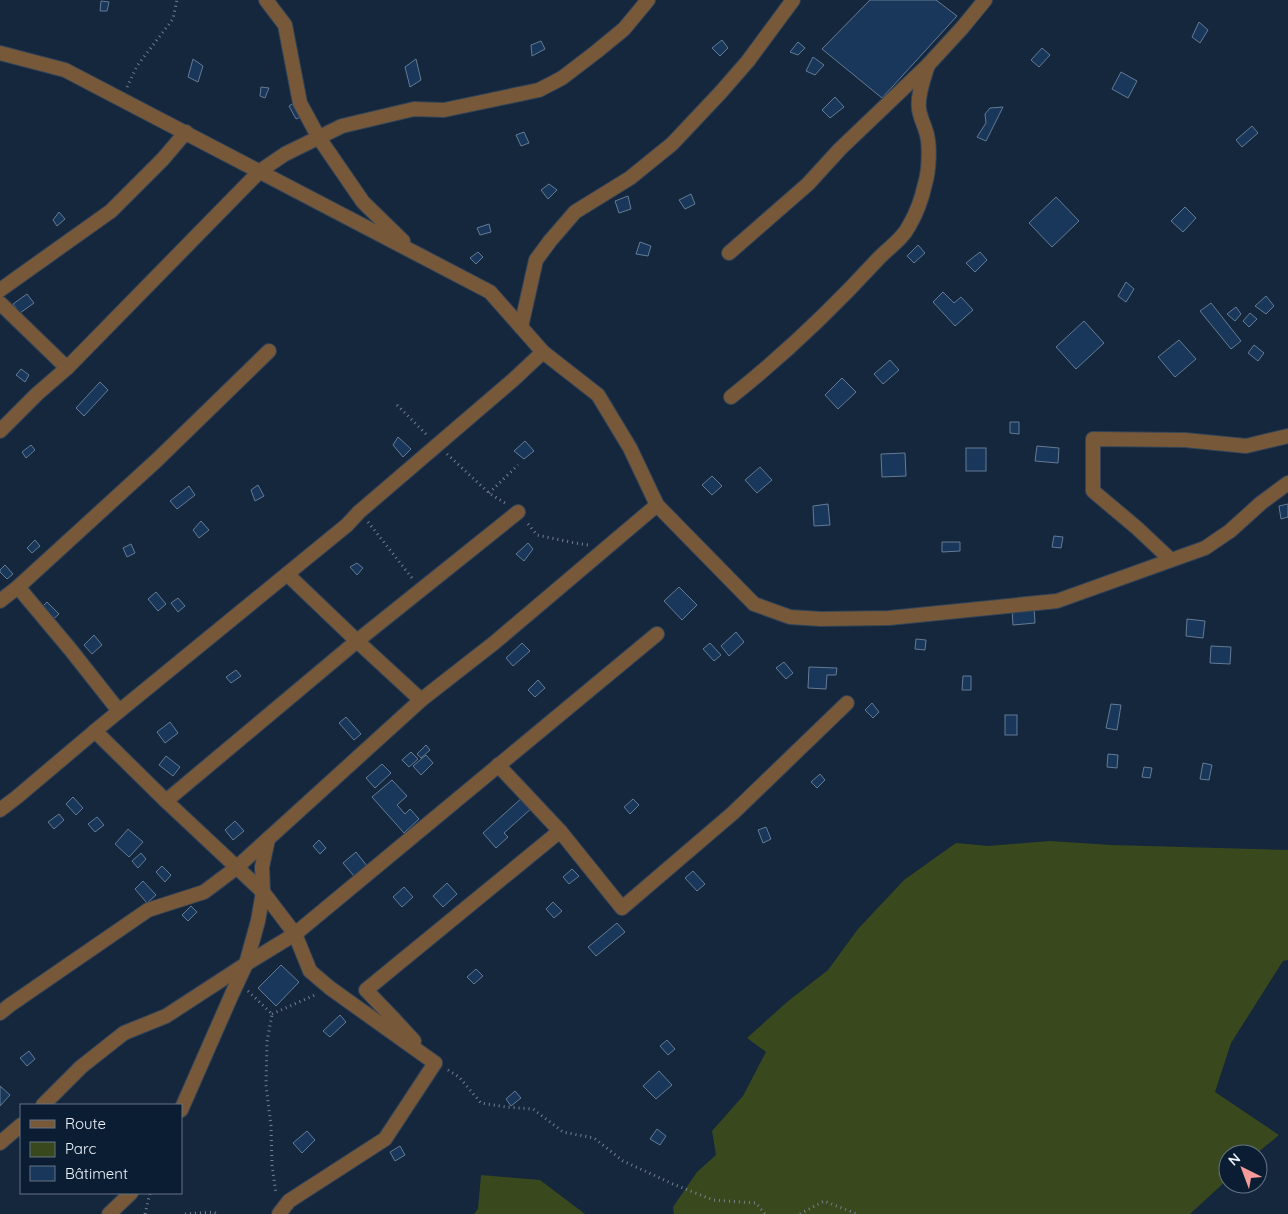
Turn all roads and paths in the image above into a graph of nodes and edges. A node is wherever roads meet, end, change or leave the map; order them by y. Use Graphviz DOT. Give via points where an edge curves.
graph roads {
  1 [pos="177,0"];
  2 [pos="266,0"];
  3 [pos="648,0"];
  4 [pos="793,0"];
  5 [pos="985,0"];
  6 [pos="0,52"];
  7 [pos="928,65"];
  8 [pos="121,99"];
  9 [pos="186,132"];
  10 [pos="319,138"];
  11 [pos="260,171"];
  12 [pos="414,252"];
  13 [pos="729,252"];
  14 [pos="0,290"];
  15 [pos="0,303"];
  16 [pos="520,327"];
  17 [pos="269,351"];
  18 [pos="542,352"];
  19 [pos="67,368"];
  20 [pos="731,397"];
  21 [pos="397,406"];
  22 [pos="0,431"];
  23 [pos="1288,436"];
  24 [pos="437,445"];
  25 [pos="518,465"];
  26 [pos="1288,483"];
  27 [pos="489,493"];
  28 [pos="657,505"];
  29 [pos="359,512"];
  30 [pos="518,512"];
  31 [pos="608,546"];
  32 [pos="1171,560"];
  33 [pos="287,574"];
  34 [pos="18,586"];
  35 [pos="422,590"];
  36 [pos="0,602"];
  37 [pos="656,634"];
  38 [pos="357,641"];
  39 [pos="421,700"];
  40 [pos="846,703"];
  41 [pos="119,711"];
  42 [pos="94,731"];
  43 [pos="498,765"];
  44 [pos="166,801"];
  45 [pos="0,810"];
  46 [pos="560,831"];
  47 [pos="268,839"];
  48 [pos="236,868"];
  49 [pos="263,892"];
  50 [pos="295,934"];
  51 [pos="246,964"];
  52 [pos="238,981"];
  53 [pos="330,988"];
  54 [pos="0,1014"];
  55 [pos="272,1014"];
  56 [pos="435,1063"];
  57 [pos="43,1104"];
  58 [pos="182,1108"];
  59 [pos="20,1126"];
  60 [pos="0,1143"];
  61 [pos="130,1194"];
  62 [pos="150,1194"];
  63 [pos="276,1195"];
  64 [pos="109,1214"];
  65 [pos="145,1214"];
  66 [pos="184,1214"];
  67 [pos="217,1214"];
  68 [pos="279,1214"];
  69 [pos="765,1214"];
  70 [pos="800,1214"];
  71 [pos="857,1214"];
  1 -- 8 [label="path" via="173,19 137,66"];
  2 -- 10 [label="street" via="285,25 300,103"];
  3 -- 10 [label="street" via="624,29 562,78 539,90 444,110 414,109 342,126"];
  4 -- 16 [label="street" via="748,61 672,144 630,178 574,212 536,260"];
  5 -- 7 [label="street"];
  6 -- 8 [label="street" via="65,70"];
  7 -- 13 [label="street" via="808,184"];
  7 -- 20 [label="street" via="919,110 929,156 926,182 909,227 845,295 764,371"];
  8 -- 9 [label="street"];
  9 -- 11 [label="street"];
  9 -- 14 [label="street" via="164,159 111,210"];
  10 -- 11 [label="street" via="285,154"];
  10 -- 12 [label="street" via="363,202"];
  11 -- 12 [label="street"];
  11 -- 19 [label="street"];
  12 -- 16 [label="street" via="490,292"];
  15 -- 19 [label="street"];
  16 -- 18 [label="street"];
  17 -- 34 [label="street" via="157,460"];
  18 -- 24 [label="street"];
  18 -- 28 [label="street" via="598,395 630,448"];
  19 -- 22 [label="street"];
  21 -- 24 [label="path"];
  23 -- 32 [label="street" via="1246,446 1185,440 1093,439 1092,491"];
  24 -- 27 [label="path"];
  24 -- 29 [label="street"];
  25 -- 27 [label="path"];
  26 -- 32 [label="street" via="1205,548"];
  27 -- 30 [label="path"];
  28 -- 31 [label="street"];
  28 -- 32 [label="street" via="754,604 790,617 889,618 1057,601"];
  29 -- 33 [label="street"];
  29 -- 35 [label="path"];
  30 -- 31 [label="path" via="537,535 575,544"];
  30 -- 35 [label="street"];
  31 -- 39 [label="street"];
  33 -- 38 [label="street"];
  33 -- 41 [label="street"];
  34 -- 36 [label="street"];
  34 -- 41 [label="street"];
  35 -- 38 [label="street"];
  37 -- 43 [label="street"];
  38 -- 39 [label="street"];
  38 -- 44 [label="street"];
  39 -- 47 [label="street"];
  40 -- 46 [label="street" via="733,813 622,908"];
  41 -- 42 [label="street"];
  42 -- 44 [label="street"];
  42 -- 45 [label="street"];
  43 -- 46 [label="street"];
  43 -- 50 [label="street"];
  44 -- 48 [label="street"];
  46 -- 56 [label="street" via="366,990"];
  47 -- 48 [label="street"];
  47 -- 49 [label="street" via="262,867"];
  48 -- 49 [label="street"];
  48 -- 54 [label="street" via="204,892 148,910"];
  49 -- 50 [label="street"];
  49 -- 51 [label="street"];
  50 -- 51 [label="street"];
  50 -- 53 [label="street" via="310,971"];
  51 -- 52 [label="street"];
  51 -- 57 [label="street" via="166,1016 124,1034 81,1067"];
  52 -- 55 [label="path"];
  52 -- 58 [label="street"];
  53 -- 55 [label="path"];
  53 -- 56 [label="street"];
  55 -- 63 [label="path" via="267,1042 266,1085"];
  56 -- 68 [label="street" via="385,1139 289,1201"];
  56 -- 69 [label="path" via="459,1077 480,1103 533,1109 563,1132 594,1138 623,1161 673,1184 713,1200 756,1203"];
  59 -- 60 [label="street"];
  61 -- 64 [label="street"];
  62 -- 65 [label="path"];
  66 -- 67 [label="path"];
  70 -- 71 [label="path" via="824,1201"];
}
